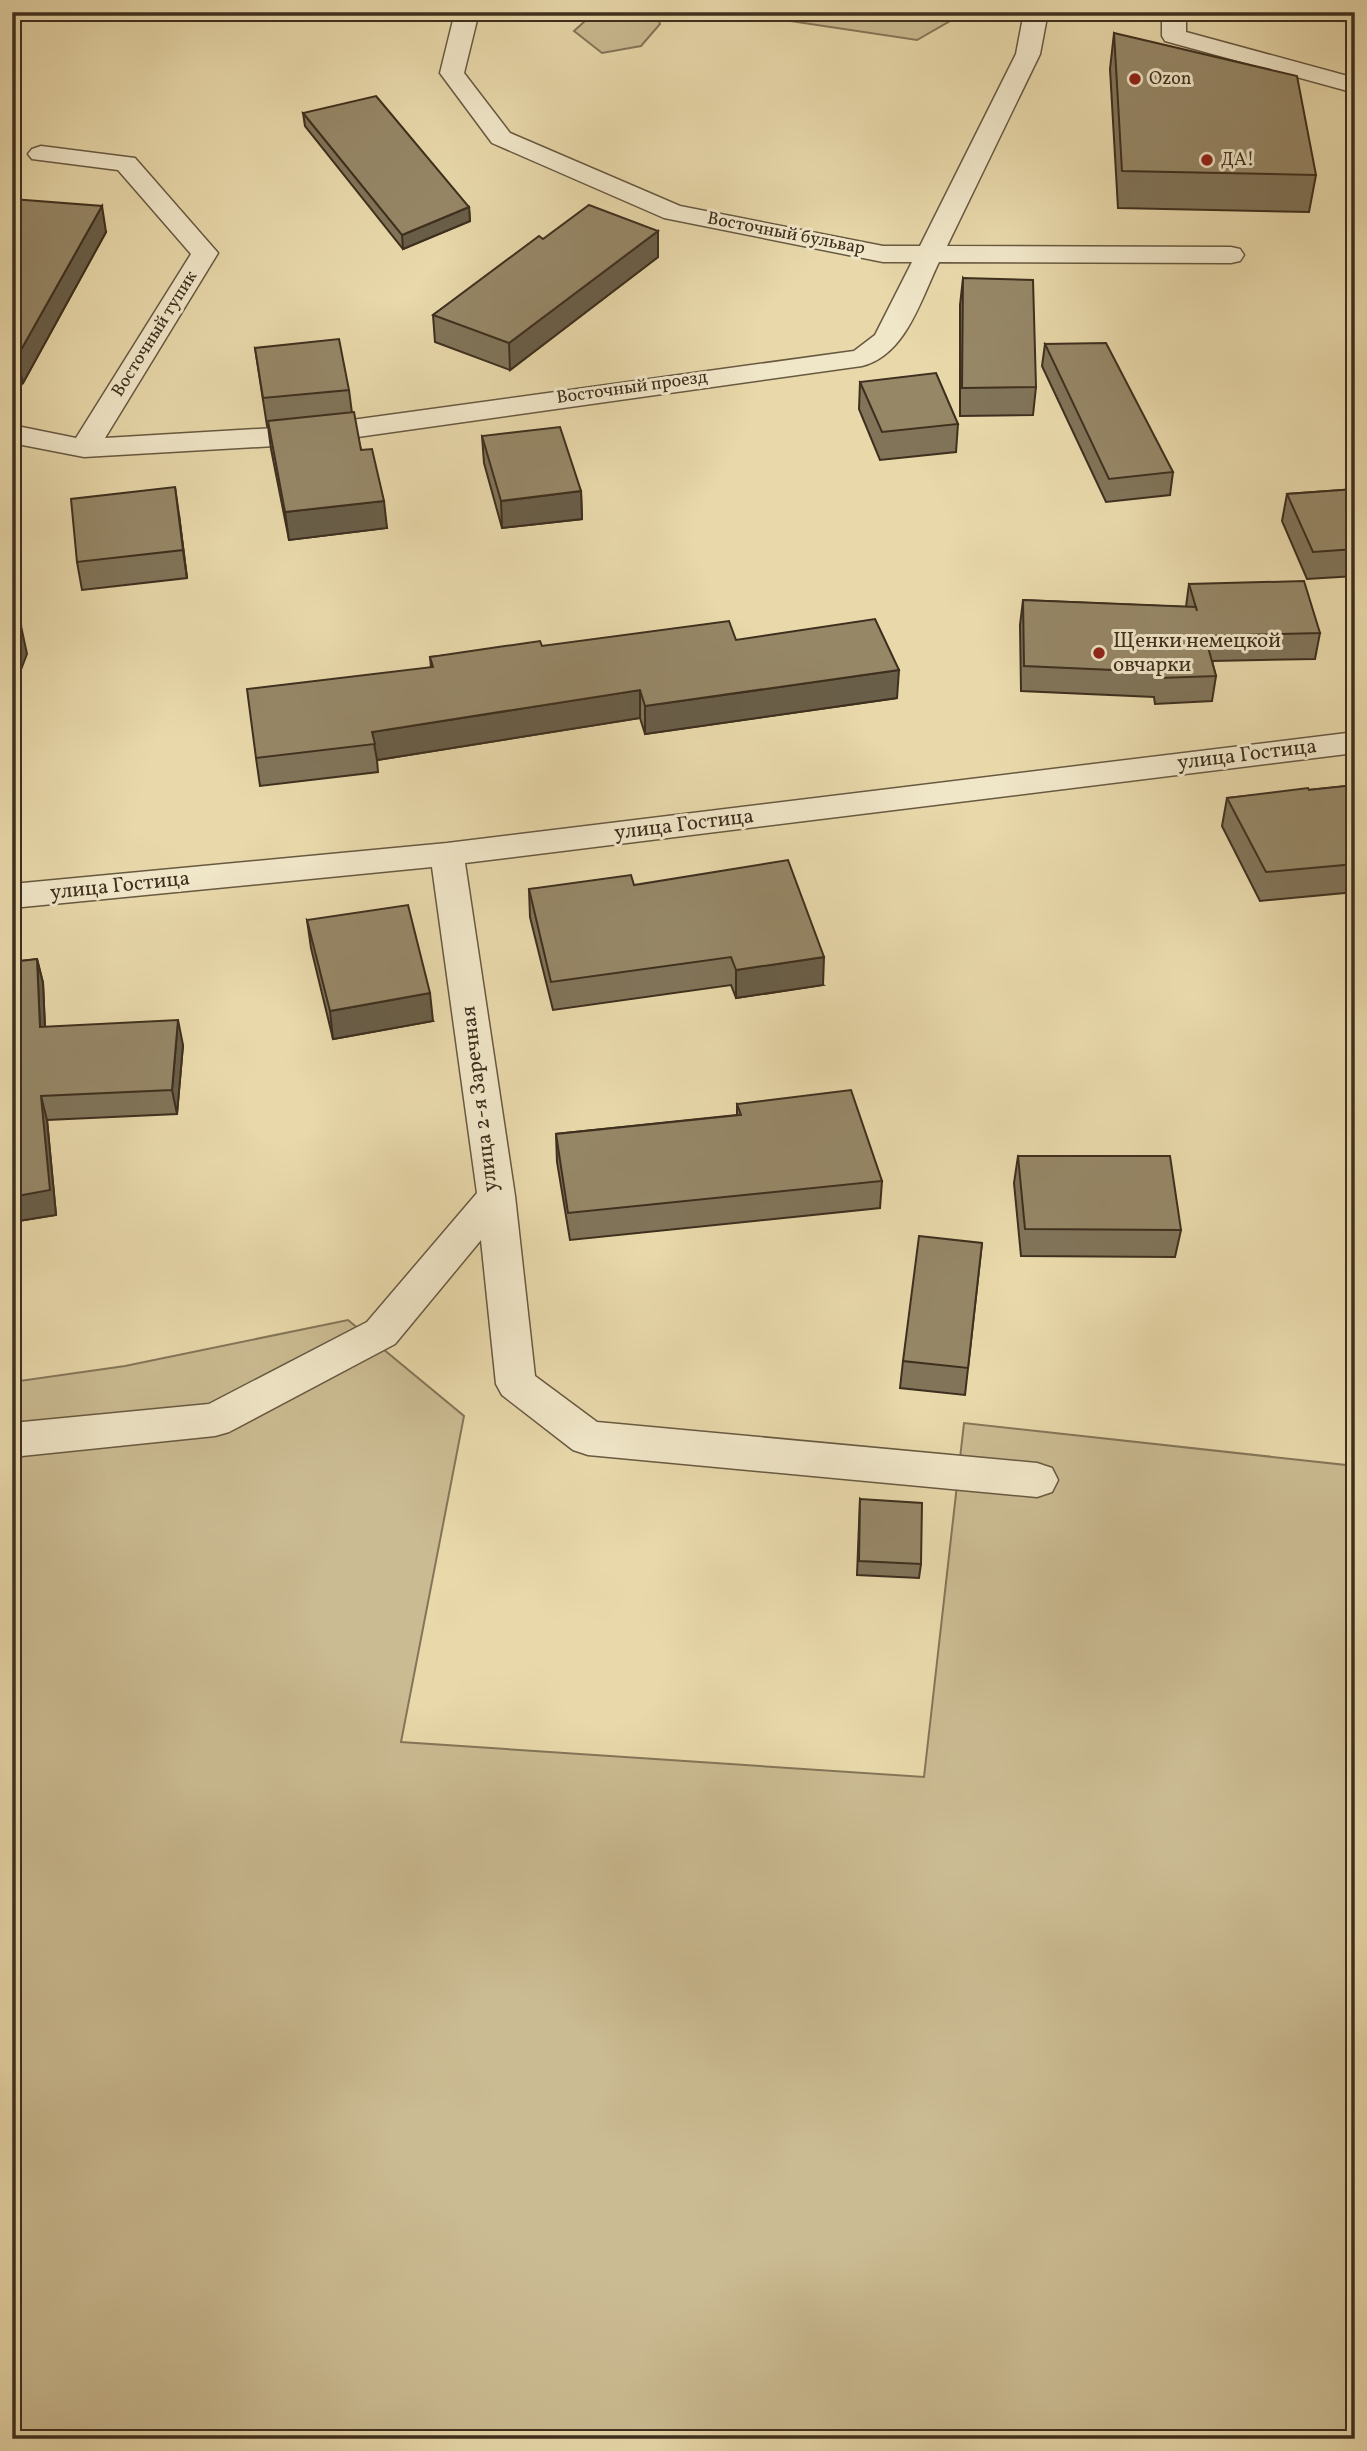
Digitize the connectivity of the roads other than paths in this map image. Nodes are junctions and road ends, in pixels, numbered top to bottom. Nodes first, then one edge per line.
1 (467, 12) edge
2 (1036, 12) edge
3 (1174, 12) edge
4 (1355, 86) edge
5 (41, 154) dead end
6 (930, 252) junction
7 (1231, 255) dead end
8 (12, 434) edge
9 (84, 448) junction
10 (1355, 741) edge
11 (447, 854) junction
12 (12, 896) edge
13 (496, 1196) junction
14 (12, 1440) edge
15 (1037, 1480) dead end

1 - 6 street, Восточный бульвар
2 - 6 street, Восточный проезд
3 - 4 street
5 - 9 street, Восточный тупик
6 - 7 street, Восточный бульвар
6 - 9 street, Восточный проезд
8 - 9 street, Восточный проезд
10 - 11 street, улица Гостица
11 - 12 street, улица Гостица
11 - 13 street, улица 2-я Заречная
13 - 14 street, улица 2-я Заречная
13 - 15 street

